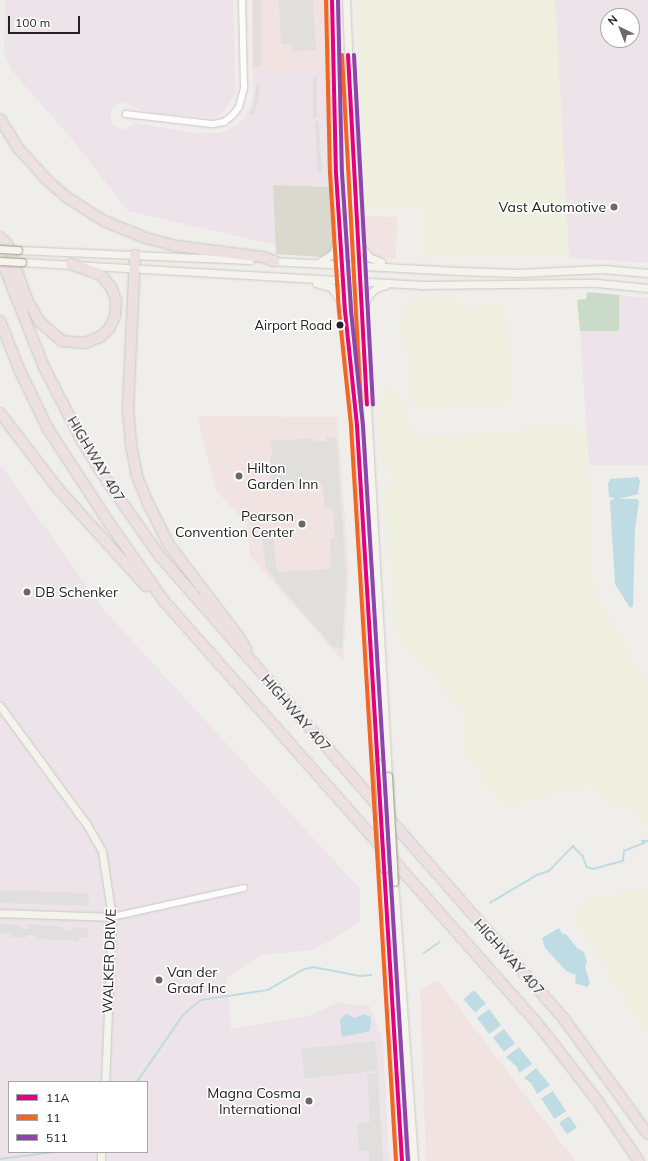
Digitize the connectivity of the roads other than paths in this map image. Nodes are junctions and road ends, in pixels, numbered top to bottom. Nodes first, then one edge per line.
1 (242, 0) edge
2 (332, 0) edge
3 (346, 0) edge
4 (126, 114) dead end
5 (0, 119) edge
6 (340, 226) junction
7 (0, 237) edge
8 (357, 237) junction
9 (0, 249) edge
10 (0, 256) edge
11 (135, 256) junction
12 (0, 261) edge
13 (274, 261) junction
14 (311, 262) junction
15 (71, 264) junction
16 (342, 264) junction
17 (359, 264) junction
18 (134, 267) junction
19 (400, 267) junction
20 (648, 273) edge
21 (290, 278) junction
22 (343, 280) junction
23 (360, 281) junction
24 (397, 283) junction
25 (648, 288) edge
26 (345, 311) junction
27 (362, 314) junction
28 (0, 321) edge
29 (0, 413) edge
30 (164, 601) junction
31 (253, 664) junction
32 (0, 706) edge
33 (244, 888) dead end
34 (0, 913) edge
35 (112, 917) junction
36 (105, 1081) edge
37 (648, 1134) edge
38 (402, 1161) edge
39 (414, 1161) edge
40 (638, 1161) edge

1 - 4 street
2 - 6 main road
3 - 8 main road
5 - 13 highway
6 - 14 main road
6 - 16 main road
7 - 15 highway
8 - 17 main road
8 - 19 main road
9 - 11 main road, bridge
10 - 31 highway, HIGHWAY 407
11 - 13 main road
11 - 18 highway
12 - 15 main road, bridge
13 - 14 main road
14 - 16 main road
15 - 18 main road
16 - 17 main road
16 - 22 main road
17 - 19 main road
17 - 23 main road
18 - 21 main road
18 - 31 highway
19 - 20 main road
21 - 22 main road
21 - 26 main road
22 - 23 main road
22 - 26 main road
23 - 24 main road
23 - 27 main road
24 - 25 main road
24 - 27 main road
26 - 38 main road, bridge
27 - 39 main road, bridge
28 - 30 highway, HIGHWAY 407
29 - 30 highway
30 - 40 highway, HIGHWAY 407
31 - 37 highway, HIGHWAY 407
32 - 35 main road, WALKER DRIVE
33 - 35 street
34 - 35 main road
35 - 36 main road, WALKER DRIVE

